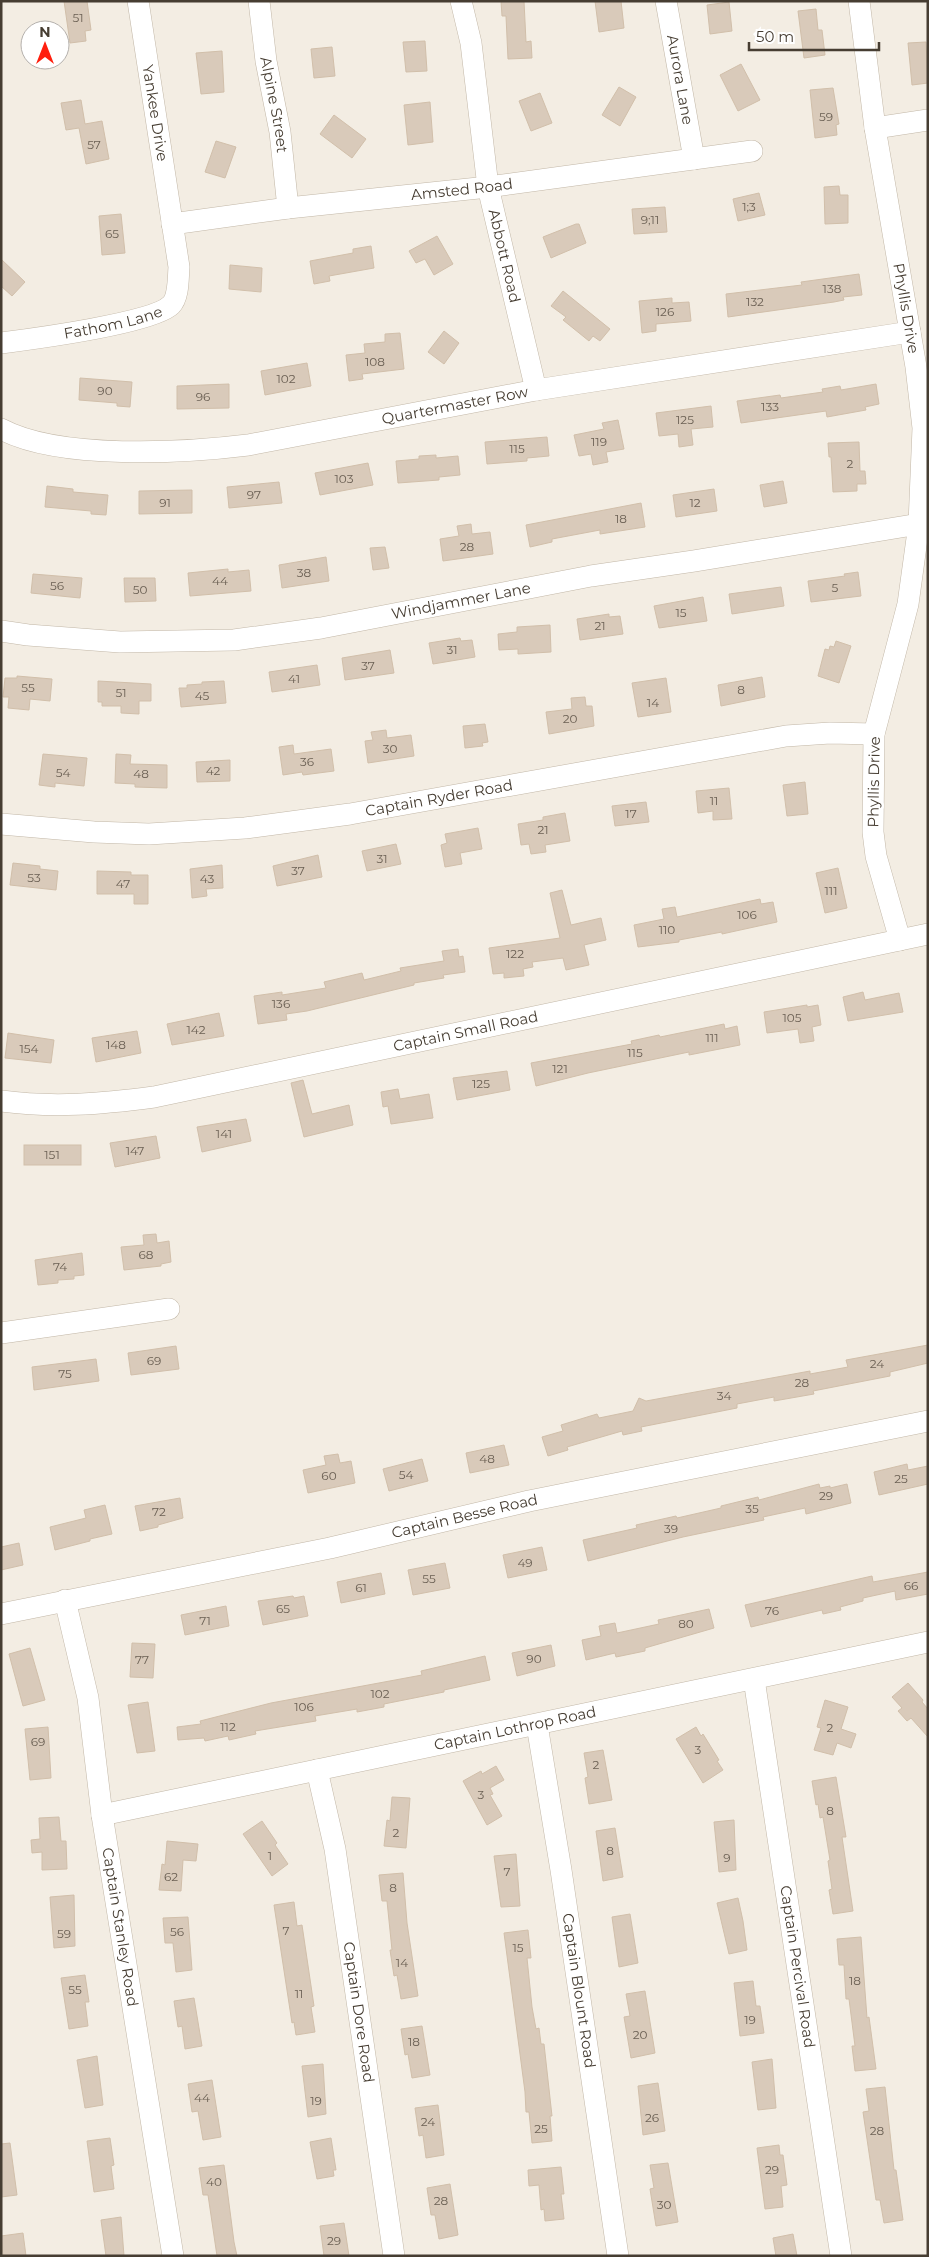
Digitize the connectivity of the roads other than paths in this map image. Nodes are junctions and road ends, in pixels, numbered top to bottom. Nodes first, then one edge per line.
1 (138, 1) edge
2 (259, 1) edge
3 (461, 1) edge
4 (666, 1) edge
5 (859, 1) edge
6 (928, 120) edge
7 (875, 128) junction
8 (752, 151) dead end
9 (694, 159) junction
10 (488, 187) junction
11 (288, 208) junction
12 (172, 224) junction
13 (910, 332) junction
14 (1, 344) edge
15 (536, 390) junction
16 (1, 429) edge
17 (919, 524) junction
18 (1, 631) edge
19 (874, 734) junction
20 (1, 824) edge
21 (928, 934) edge
22 (900, 940) junction
23 (1, 1101) edge
24 (169, 1309) dead end
25 (1, 1333) edge
26 (928, 1421) edge
27 (65, 1600) junction
28 (1, 1614) edge
29 (928, 1642) edge
30 (754, 1679) junction
31 (537, 1725) junction
32 (317, 1770) junction
33 (102, 1815) junction
34 (173, 2256) edge
35 (394, 2256) edge
36 (618, 2256) edge
37 (841, 2256) edge

1 - 12 street, Yankee Drive
2 - 11 street, Alpine Street
3 - 10 street, Abbott Road
4 - 9 street, Aurora Lane
5 - 7 street, Phyllis Drive
6 - 7 street
7 - 13 street, Phyllis Drive
8 - 9 street, Amsted Road
9 - 10 street, Amsted Road
10 - 11 street, Amsted Road
10 - 15 street, Abbott Road
11 - 12 street, Amsted Road
12 - 14 street, Fathom Lane
13 - 15 street, Quartermaster Row
13 - 17 street, Phyllis Drive
15 - 16 street, Quartermaster Row
17 - 18 street, Windjammer Lane
17 - 19 street, Phyllis Drive
19 - 20 street, Captain Ryder Road
19 - 22 street, Phyllis Drive
21 - 22 street, Captain Small Road
22 - 23 street, Captain Small Road
24 - 25 street
26 - 27 street, Captain Besse Road
27 - 28 street, Captain Besse Road
27 - 33 street, Captain Stanley Road
29 - 30 street, Captain Lothrop Road
30 - 31 street, Captain Lothrop Road
30 - 37 street, Captain Percival Road
31 - 32 street, Captain Lothrop Road
31 - 36 street, Captain Blount Road
32 - 33 street, Captain Lothrop Road
32 - 35 street, Captain Dore Road
33 - 34 street, Captain Stanley Road

